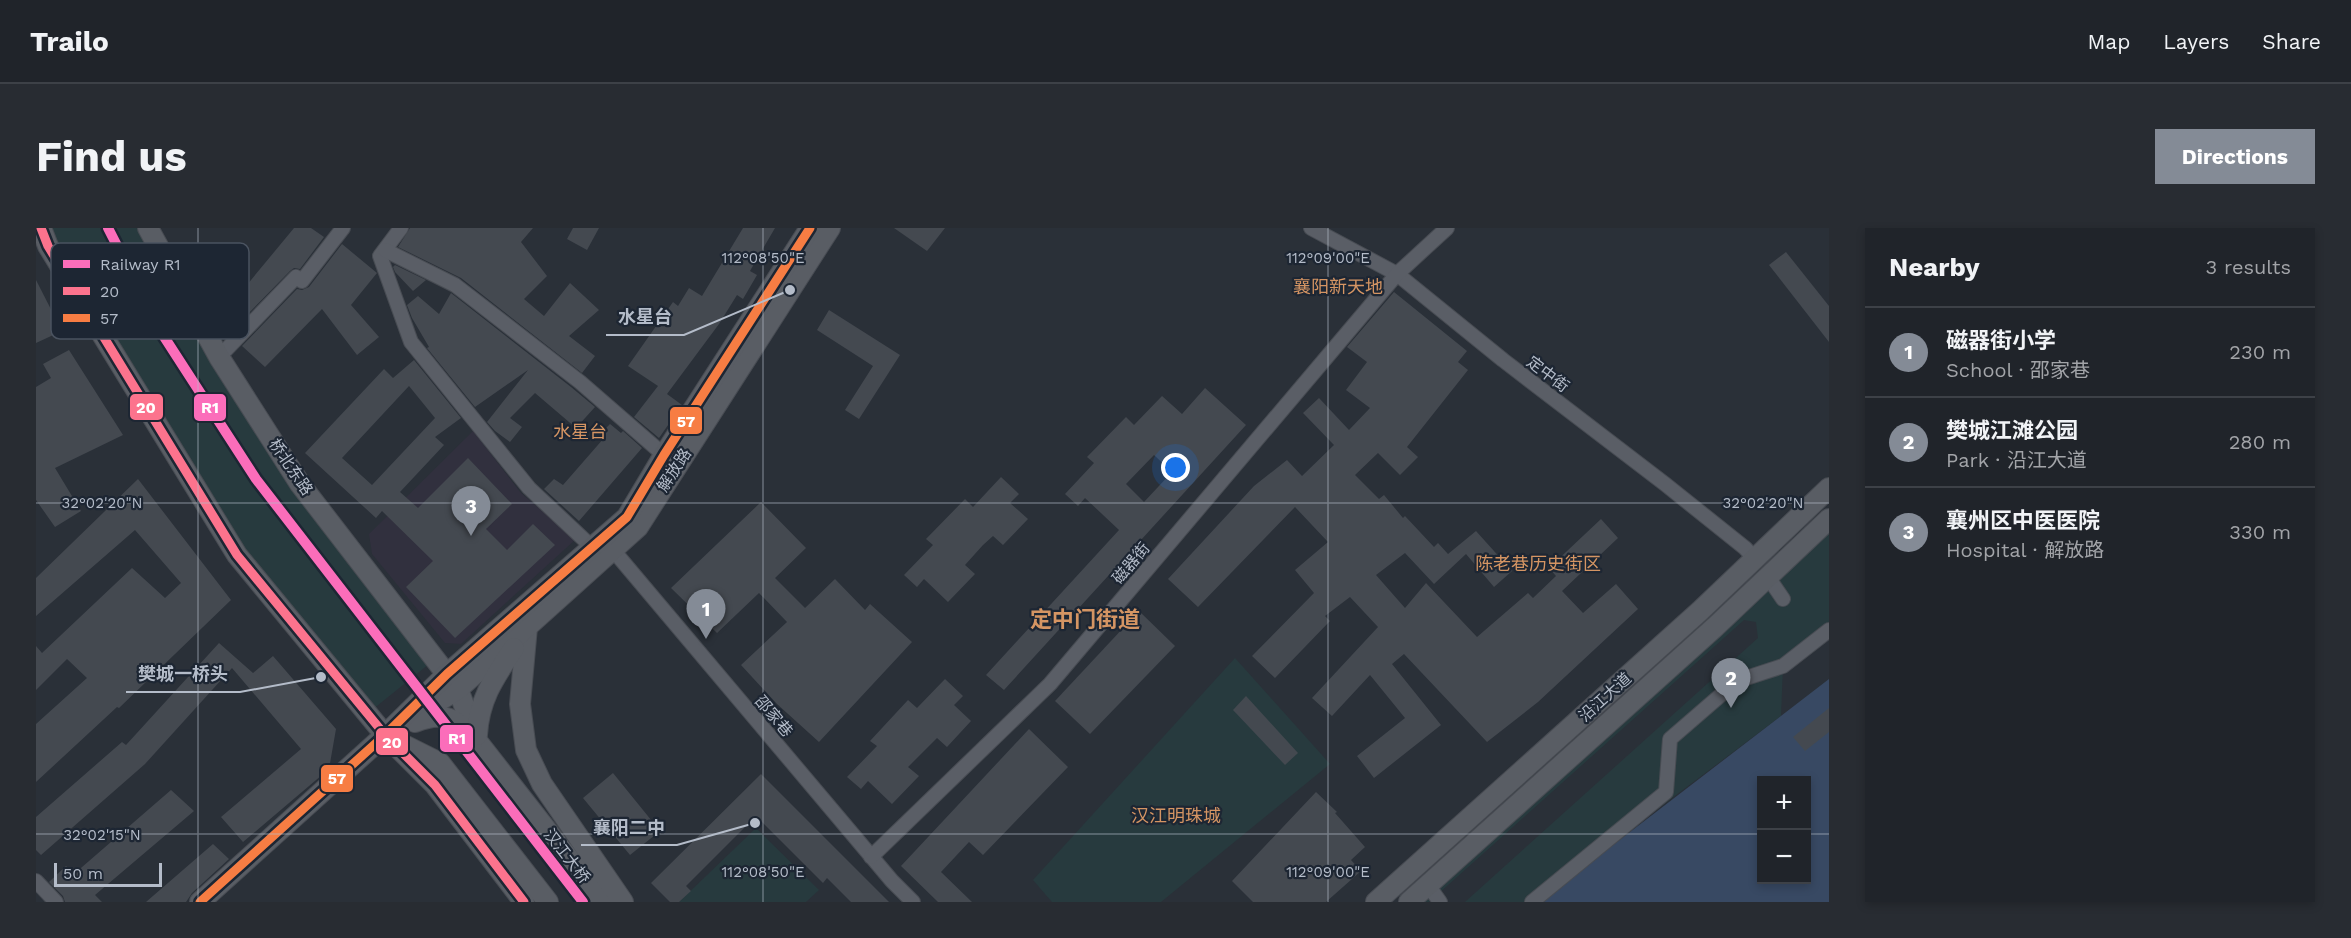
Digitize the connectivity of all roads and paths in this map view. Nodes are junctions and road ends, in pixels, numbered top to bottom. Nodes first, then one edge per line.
1 (41, 228) edge
2 (148, 228) edge
3 (343, 228) edge
4 (401, 228) edge
5 (810, 228) edge
6 (830, 228) edge
7 (1311, 228) edge
8 (1447, 228) edge
9 (156, 243) edge
10 (385, 250) junction
11 (51, 251) edge
12 (1397, 274) junction
13 (249, 326) edge
14 (105, 339) edge
15 (209, 339) edge
16 (236, 339) edge
17 (219, 357) junction
18 (664, 455) junction
19 (1829, 488) edge
20 (1829, 519) edge
21 (593, 548) junction
22 (613, 550) junction
23 (1755, 560) junction
24 (1768, 577) junction
25 (1783, 599) dead end
26 (527, 627) junction
27 (1829, 630) edge
28 (453, 681) junction
29 (385, 735) junction
30 (477, 741) junction
31 (871, 857) junction
32 (36, 881) edge
33 (1428, 885) junction
34 (56, 902) edge
35 (200, 902) edge
36 (524, 902) edge
37 (548, 902) edge
38 (603, 902) edge
39 (623, 902) edge
40 (913, 902) edge
41 (1376, 902) edge
42 (1409, 902) edge
43 (1440, 902) edge
44 (1532, 902) edge

1 - 11 main road
2 - 9 main road, 桥北东路
3 - 13 street
4 - 10 street
5 - 18 main road, 解放路
6 - 22 main road, 解放路
7 - 12 street, 定中街
8 - 12 street, 磁器街
10 - 18 street
10 - 21 street
12 - 23 street, 定中街
12 - 31 street, 磁器街
14 - 29 main road
15 - 17 main road, 桥北东路
16 - 17 street
17 - 28 main road, 桥北东路
18 - 21 main road, 解放路
19 - 23 main road, 沿江大道
20 - 24 main road, 沿江大道
21 - 28 main road, 解放路
22 - 26 main road, 解放路
22 - 31 street, 邵家巷
23 - 41 main road, 沿江大道
24 - 25 street
24 - 33 main road, 沿江大道
26 - 28 main road, 解放路
26 - 30 main road
26 - 39 main road
27 - 44 street
28 - 29 main road, 解放路
28 - 30 main road, 汉江大桥
29 - 30 main road
29 - 35 main road, 解放路
29 - 36 main road
29 - 37 main road
30 - 38 main road, 汉江大桥
31 - 40 street, 邵家巷
32 - 34 street
33 - 42 main road, 沿江大道
33 - 43 street

